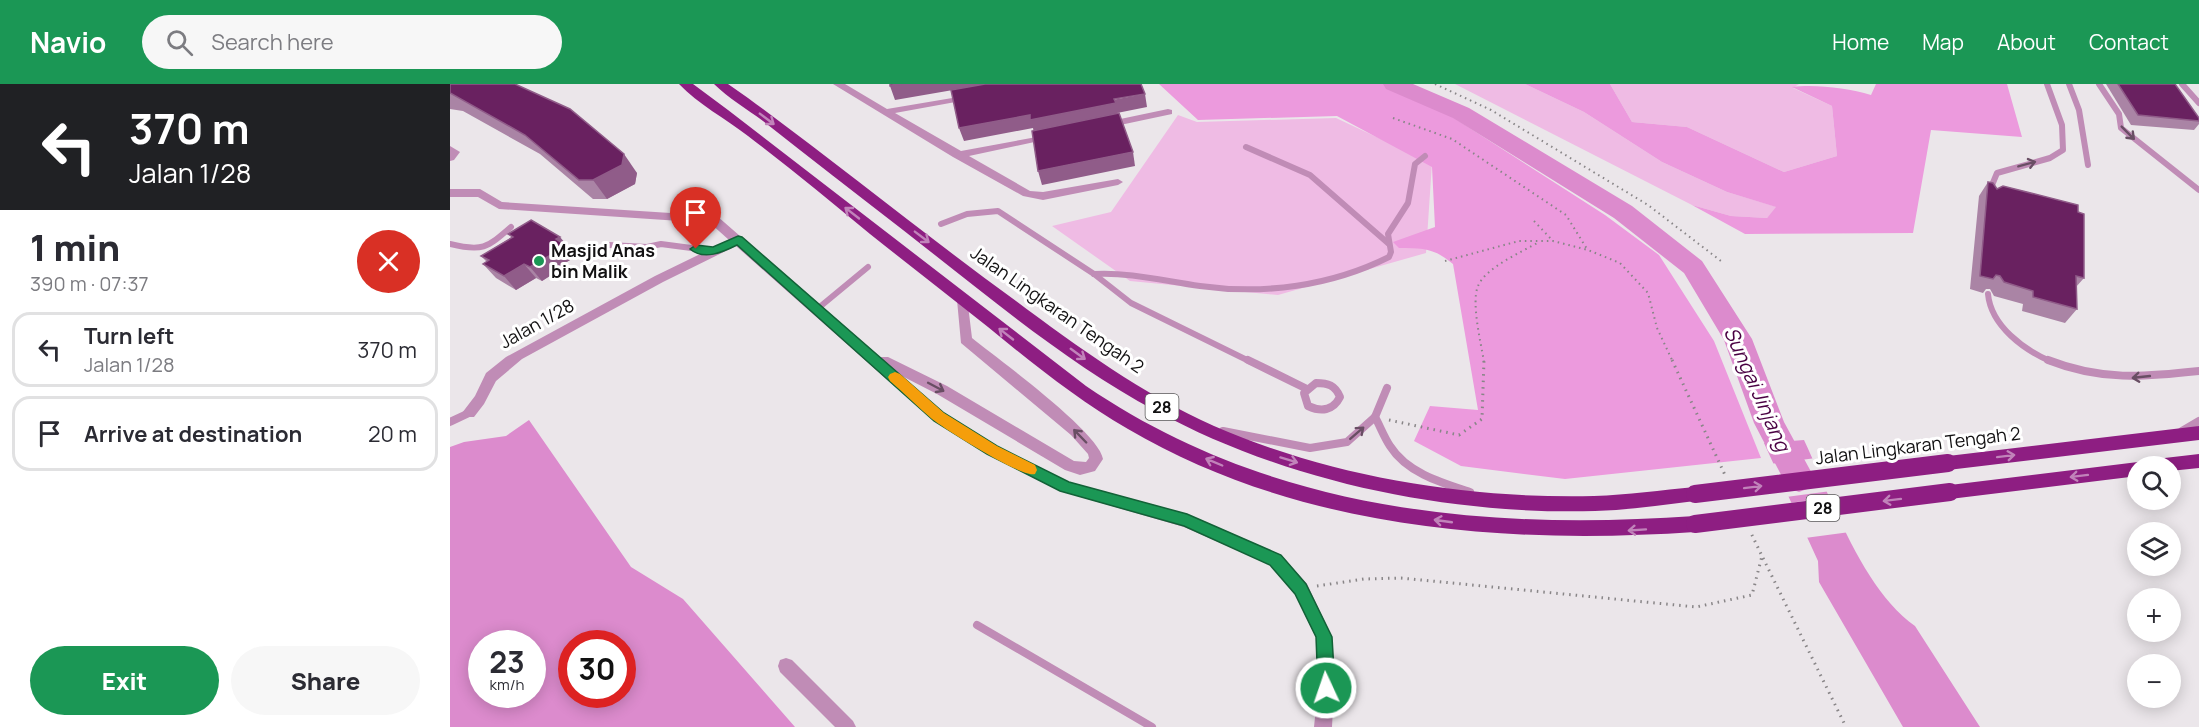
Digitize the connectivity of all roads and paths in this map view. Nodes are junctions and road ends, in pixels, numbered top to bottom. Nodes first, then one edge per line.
1 (685, 84) edge
2 (720, 84) edge
3 (838, 84) edge
4 (1435, 84) edge
5 (2047, 84) edge
6 (2069, 84) edge
7 (2099, 84) edge
8 (2182, 84) edge
9 (987, 93) edge
10 (2199, 103) edge
11 (885, 112) junction
12 (1168, 112) dead end
13 (1393, 118) dead end
14 (1098, 127) edge
15 (1062, 134) edge
16 (1246, 147) dead end
17 (450, 149) edge
18 (957, 155) junction
19 (1425, 156) dead end
20 (450, 158) edge
21 (2088, 165) dead end
22 (1118, 182) dead end
23 (2199, 190) edge
24 (450, 193) edge
25 (1989, 197) edge
26 (1534, 221) dead end
27 (941, 224) dead end
28 (511, 227) dead end
29 (738, 240) junction
30 (1540, 241) junction
31 (1553, 241) junction
32 (450, 244) edge
33 (1389, 244) junction
34 (609, 245) dead end
35 (1588, 250) junction
36 (714, 251) junction
37 (1445, 261) dead end
38 (1721, 261) dead end
39 (868, 267) dead end
40 (1094, 274) junction
41 (1988, 294) edge
42 (963, 300) junction
43 (816, 310) junction
44 (865, 351) junction
45 (2199, 371) edge
46 (1306, 388) junction
47 (1387, 388) dead end
48 (469, 413) joint
49 (1376, 417) junction
50 (2199, 421) edge
51 (450, 422) edge
52 (1199, 427) junction
53 (2199, 433) edge
54 (2174, 436) junction
55 (2199, 461) edge
56 (2181, 463) edge
57 (2127, 470) edge
58 (1727, 480) dead end
59 (1484, 497) junction
60 (1747, 524) dead end
61 (1762, 556) junction
62 (1301, 589) junction
63 (977, 625) dead end
64 (786, 666) dead end
65 (847, 727) edge
66 (1152, 727) edge
67 (1323, 727) edge
68 (1846, 727) edge

42 -> 1 highway, 28
2 -> 52 highway, Jalan Lingkaran Tengah 2 / 28
3 - 11 street
4 - 38 path
25 -> 5 lane
6 - 21 lane
7 -> 23 lane
8 - 10 lane
9 - 11 street
11 - 18 street
12 - 14 street
13 - 35 path
15 - 18 street
16 - 33 lane
17 - 20 street
18 - 22 street
19 - 33 lane
24 - 29 street
26 - 31 path
27 - 40 lane
28 - 32 lane
29 - 36 street, Jalan 1/28
29 - 43 street
30 - 31 path
30 - 37 path
30 - 49 path
31 - 35 path
33 - 40 lane
34 - 36 lane
35 - 58 path
36 - 48 street, Jalan 1/28
39 - 43 lane
40 - 46 lane
45 -> 41 lane
44 -> 42 street
57 -> 42 highway, 28, bridge
43 - 44 street
44 - 62 street
46 - 46 lane
47 - 49 lane
48 - 51 lane
52 -> 49 lane
49 - 59 lane
50 - 54 lane
52 -> 59 highway, Jalan Lingkaran Tengah 2 / 28
53 - 54 highway, Jalan Lingkaran Tengah 2 / 28
59 -> 54 highway, Jalan Lingkaran Tengah 2 / 28, bridge
55 - 56 highway
60 - 61 path
61 - 62 path
61 - 68 path
62 - 67 street
63 - 66 lane
64 - 65 street

